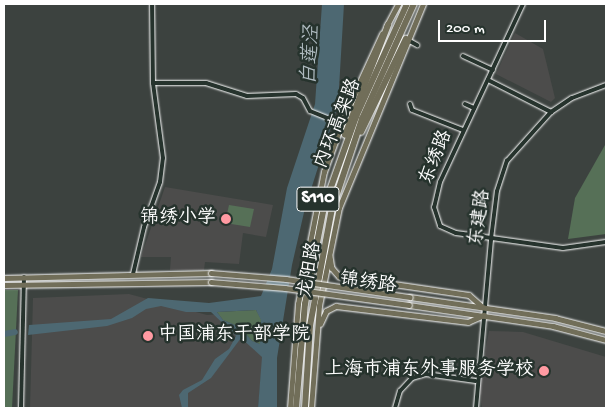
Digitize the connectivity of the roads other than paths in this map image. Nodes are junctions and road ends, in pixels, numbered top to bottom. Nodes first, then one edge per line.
1 (152, 4) edge
2 (398, 4) edge
3 (407, 4) edge
4 (414, 4) edge
5 (423, 4) edge
6 (523, 4) edge
7 (388, 25) junction
8 (397, 33) junction
9 (406, 39) junction
10 (417, 45) dead end
11 (463, 56) dead end
12 (492, 70) junction
13 (488, 80) junction
14 (153, 83) junction
15 (606, 85) edge
16 (410, 104) dead end
17 (465, 104) dead end
18 (474, 108) junction
19 (551, 112) junction
20 (335, 121) dead end
21 (463, 130) junction
22 (335, 173) junction
23 (342, 175) junction
24 (491, 239) junction
25 (606, 242) edge
26 (329, 250) junction
27 (133, 274) junction
28 (24, 277) junction
29 (4, 278) edge
30 (4, 285) edge
31 (24, 285) junction
32 (484, 308) junction
33 (484, 315) junction
34 (606, 331) edge
35 (606, 340) edge
36 (314, 357) junction
37 (476, 381) junction
38 (20, 408) edge
39 (290, 408) edge
40 (296, 408) edge
41 (305, 408) edge
42 (312, 408) edge
43 (396, 408) edge
44 (476, 408) edge

1 - 14 street
2 - 7 main road, 龙阳路 / S110
3 - 8 highway, 内环高架路
4 - 8 highway, 内环高架路
5 - 9 main road, 龙阳路 / S110
6 - 12 street, 东绣路
7 - 22 highway
7 - 39 main road, 龙阳路 / S110
8 - 22 highway, 内环高架路
8 - 23 highway, 内环高架路
9 - 10 street
9 - 23 highway
9 - 26 main road, 龙阳路 / S110
11 - 12 street
12 - 13 street, 东绣路
13 - 18 street, 东绣路
13 - 19 street
14 - 20 street
14 - 27 street
15 - 19 street, 东建路
16 - 21 street
17 - 18 street
18 - 21 street, 东绣路
19 - 24 street, 东建路
21 - 24 street, 东绣路
22 - 40 highway, 内环高架路
23 - 41 highway, 内环高架路
24 - 25 street, 东绣路
24 - 32 street, 东建路
26 - 32 main road
26 - 36 main road, 龙阳路 / S110
27 - 28 main road, 锦绣路
27 - 32 main road, 锦绣路, bridge
28 - 29 main road, 锦绣路
28 - 31 street
30 - 31 main road, 锦绣路
31 - 33 main road, 锦绣路, bridge
31 - 38 street
32 - 33 street, 东建路
32 - 34 main road, 锦绣路
33 - 35 main road, 锦绣路
33 - 36 main road
33 - 37 street, 东建路
36 - 42 main road, 龙阳路 / S110
37 - 43 street
37 - 44 street, 东建路

